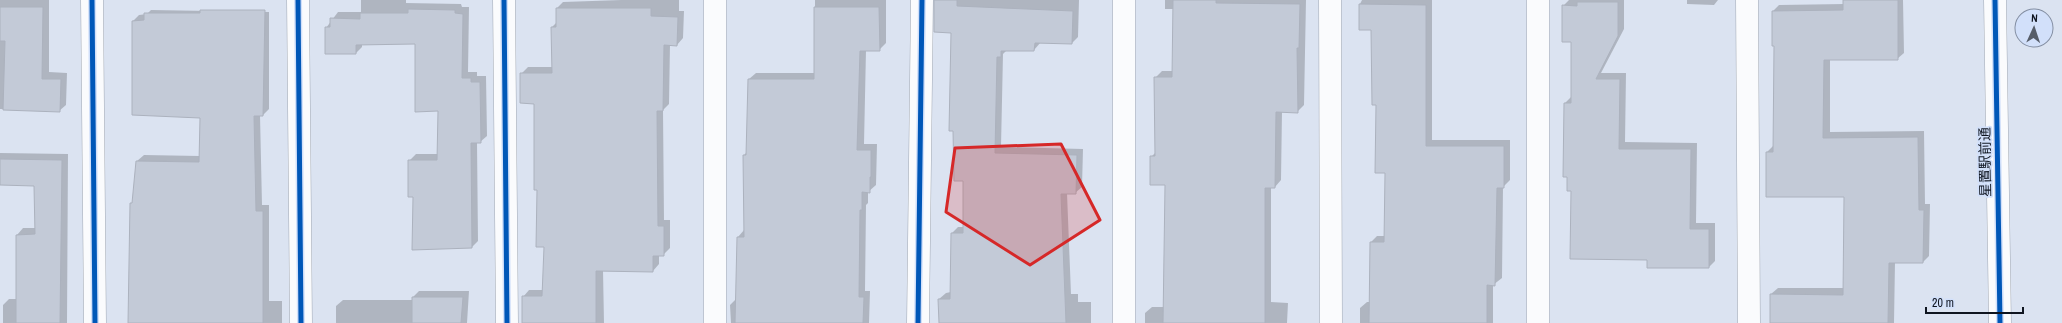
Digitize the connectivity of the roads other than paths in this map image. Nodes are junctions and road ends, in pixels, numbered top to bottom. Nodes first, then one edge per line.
1 (92, 0) edge
2 (298, 0) edge
3 (504, 0) edge
4 (715, 0) edge
5 (922, 0) edge
6 (1124, 0) edge
7 (1330, 0) edge
8 (1538, 0) edge
9 (1747, 0) edge
10 (1995, 0) edge
11 (95, 323) edge
12 (301, 323) edge
13 (507, 323) edge
14 (714, 323) edge
15 (918, 323) edge
16 (1124, 323) edge
17 (1331, 323) edge
18 (1538, 323) edge
19 (1749, 323) edge
20 (2000, 323) edge

1 - 11 street
2 - 12 street
3 - 13 street
4 - 14 street
5 - 15 street
6 - 16 street
7 - 17 street
8 - 18 street
9 - 19 street
10 - 20 street, 星置駅前通

